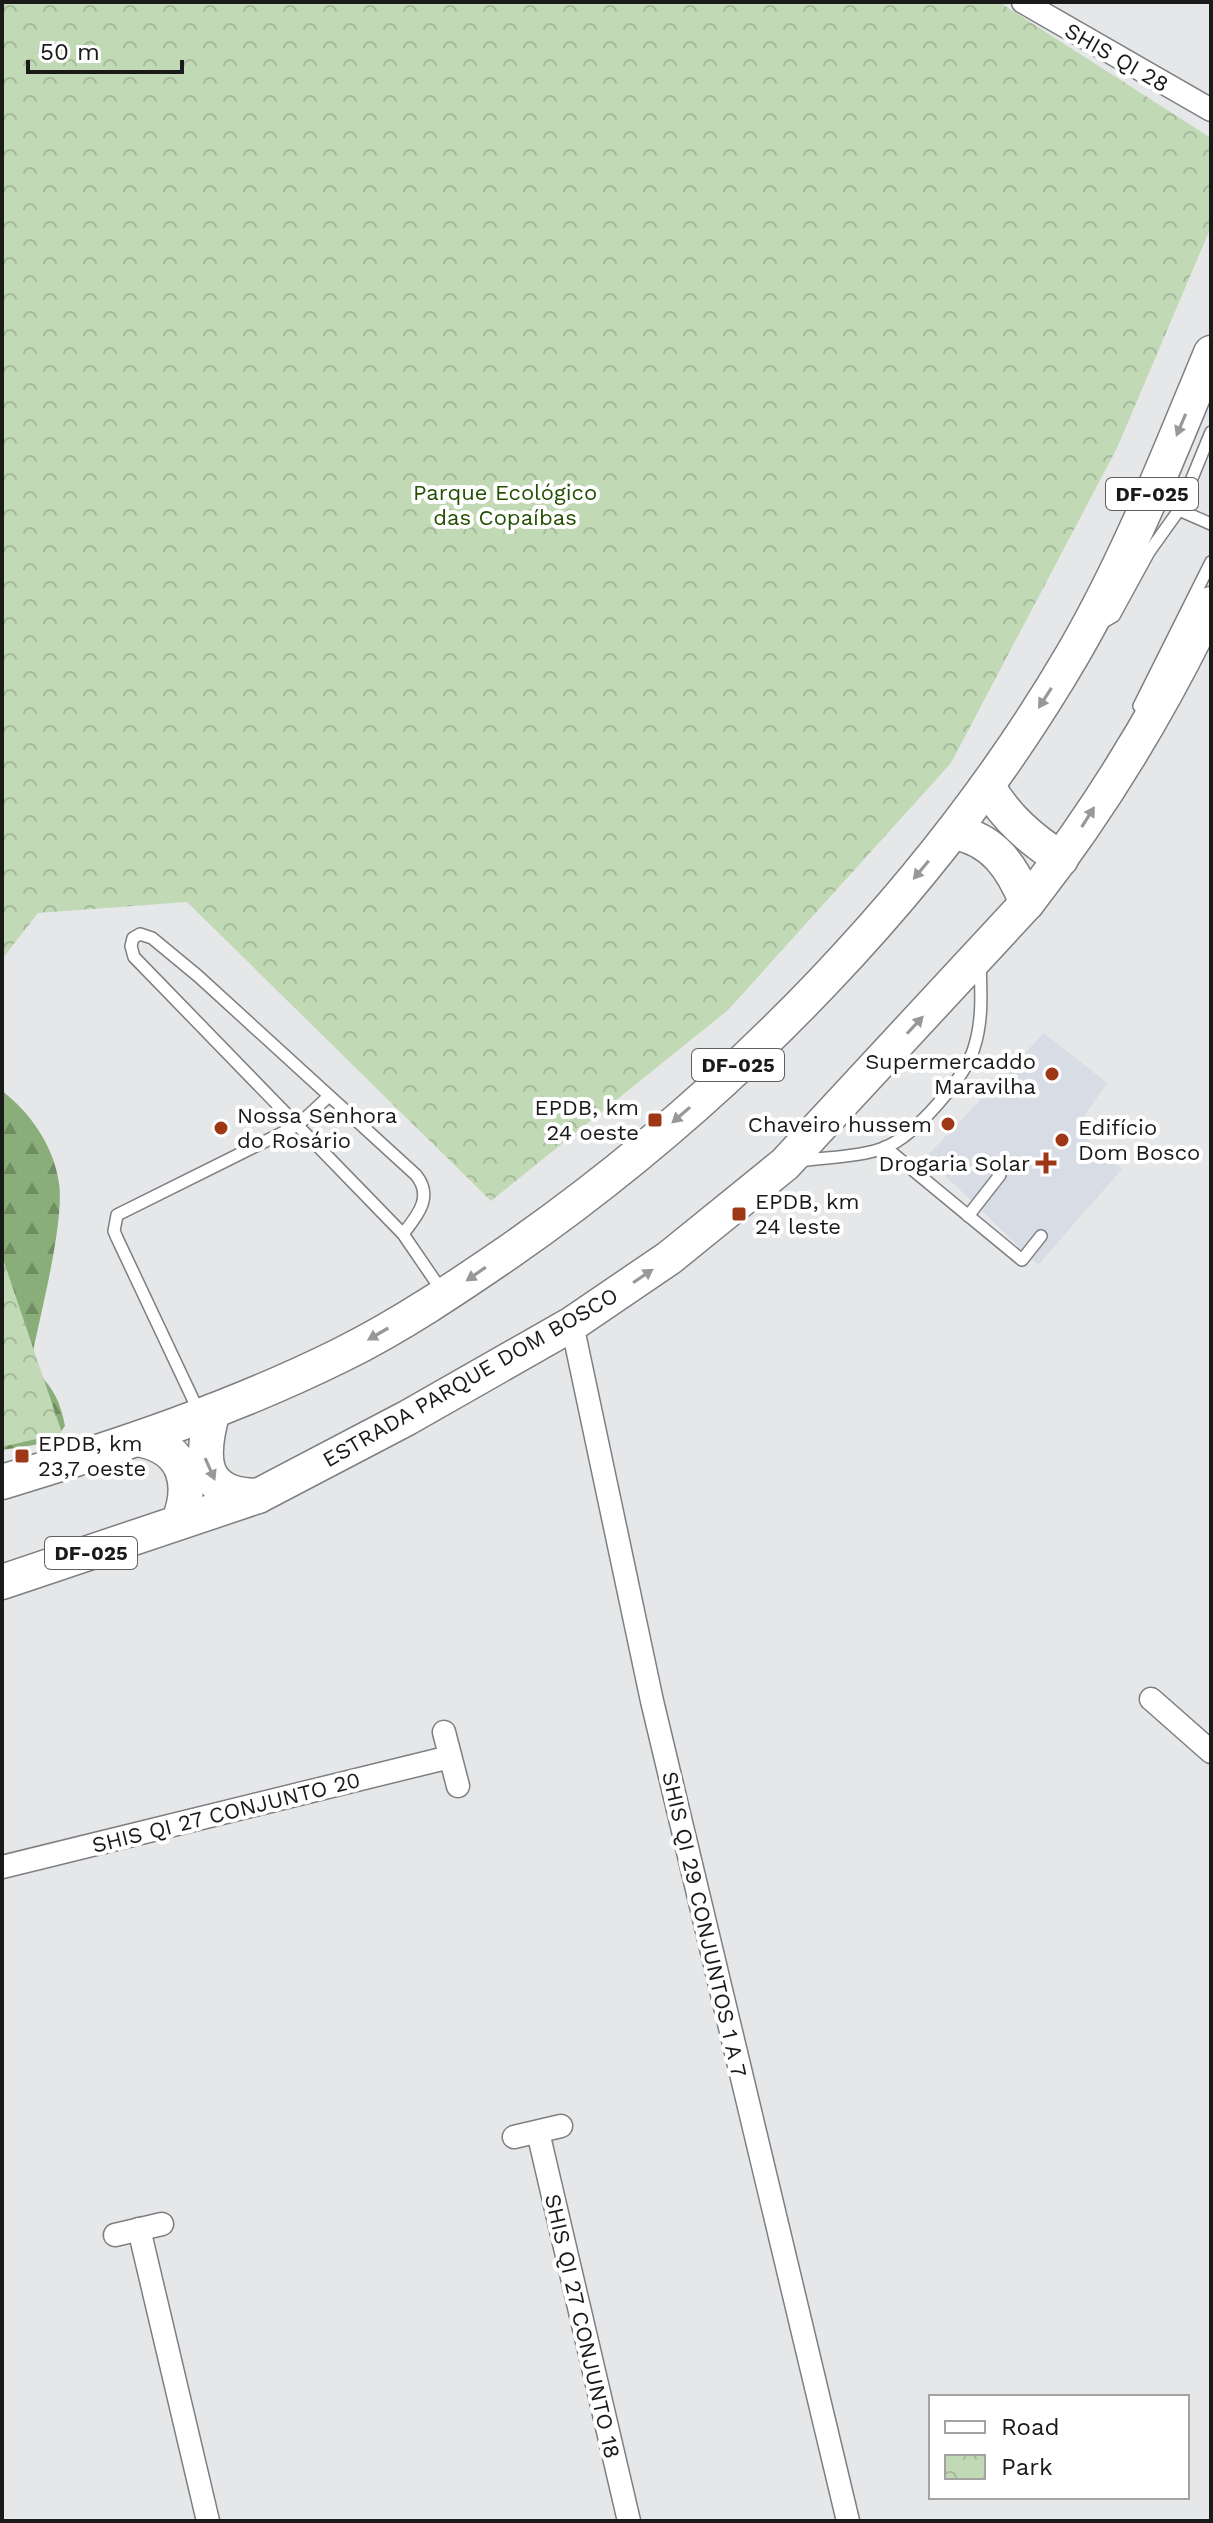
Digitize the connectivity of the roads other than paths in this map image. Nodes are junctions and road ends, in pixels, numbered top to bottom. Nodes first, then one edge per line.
1 (1023, 2) edge
2 (1211, 110) edge
3 (1211, 353) edge
4 (1211, 432) edge
5 (1179, 510) junction
6 (1211, 524) edge
7 (1211, 562) edge
8 (1211, 604) edge
9 (1085, 631) junction
10 (1136, 712) dead end
11 (1129, 726) dead end
12 (1124, 759) junction
13 (988, 787) junction
14 (953, 832) junction
15 (1061, 859) junction
16 (1027, 903) junction
17 (980, 956) junction
18 (329, 1096) junction
19 (298, 1125) junction
20 (885, 1147) junction
21 (785, 1164) junction
22 (1000, 1175) dead end
23 (968, 1216) junction
24 (403, 1234) junction
25 (1041, 1236) dead end
26 (445, 1296) junction
27 (572, 1324) junction
28 (207, 1414) junction
29 (142, 1440) junction
30 (2, 1482) edge
31 (258, 1496) junction
32 (179, 1521) junction
33 (2, 1582) edge
34 (1151, 1699) dead end
35 (444, 1732) dead end
36 (1211, 1752) edge
37 (450, 1757) junction
38 (458, 1786) dead end
39 (2, 1867) edge
40 (561, 2126) dead end
41 (538, 2132) junction
42 (514, 2137) dead end
43 (162, 2224) dead end
44 (139, 2229) junction
45 (115, 2235) dead end
46 (208, 2521) edge
47 (629, 2521) edge
48 (848, 2521) edge

1 - 2 street, SHIS QI 28
3 -> 9 main road, DF-025
4 - 5 lane
5 - 6 lane
5 - 9 lane
7 - 10 lane
8 - 12 main road, ESTRADA PARQUE DOM BOSCO / DF-025
9 -> 13 main road, DF-025
11 - 12 lane
15 -> 12 main road, ESTRADA PARQUE DOM BOSCO / DF-025
13 - 14 main road, DF-025
13 - 15 main road
14 - 16 main road
14 -> 26 main road, DF-025
15 - 16 main road, ESTRADA PARQUE DOM BOSCO / DF-025
16 - 17 main road, ESTRADA PARQUE DOM BOSCO / DF-025
17 - 20 lane
21 -> 17 main road, ESTRADA PARQUE DOM BOSCO / DF-025
18 - 19 lane
18 - 19 lane
18 - 24 lane
19 - 24 lane
19 - 28 lane
20 - 21 lane
20 - 23 lane
27 -> 21 main road, ESTRADA PARQUE DOM BOSCO / DF-025
22 - 23 lane
23 - 25 lane
24 - 26 lane
26 -> 28 main road, DF-025
27 - 31 main road, ESTRADA PARQUE DOM BOSCO / DF-025
27 - 48 street, SHIS QI 29 CONJUNTOS 1 A 7
28 - 29 main road, DF-025
28 -> 31 main road
29 - 30 main road, DF-025
29 - 32 main road
31 - 32 main road, ESTRADA PARQUE DOM BOSCO / DF-025
32 - 33 main road, ESTRADA PARQUE DOM BOSCO / DF-025
34 - 36 street
35 - 37 street
37 - 38 street
37 - 39 street, SHIS QI 27 CONJUNTO 20
40 - 41 street
41 - 42 street
41 - 47 street, SHIS QI 27 CONJUNTO 18
43 - 44 street
44 - 45 street
44 - 46 street

